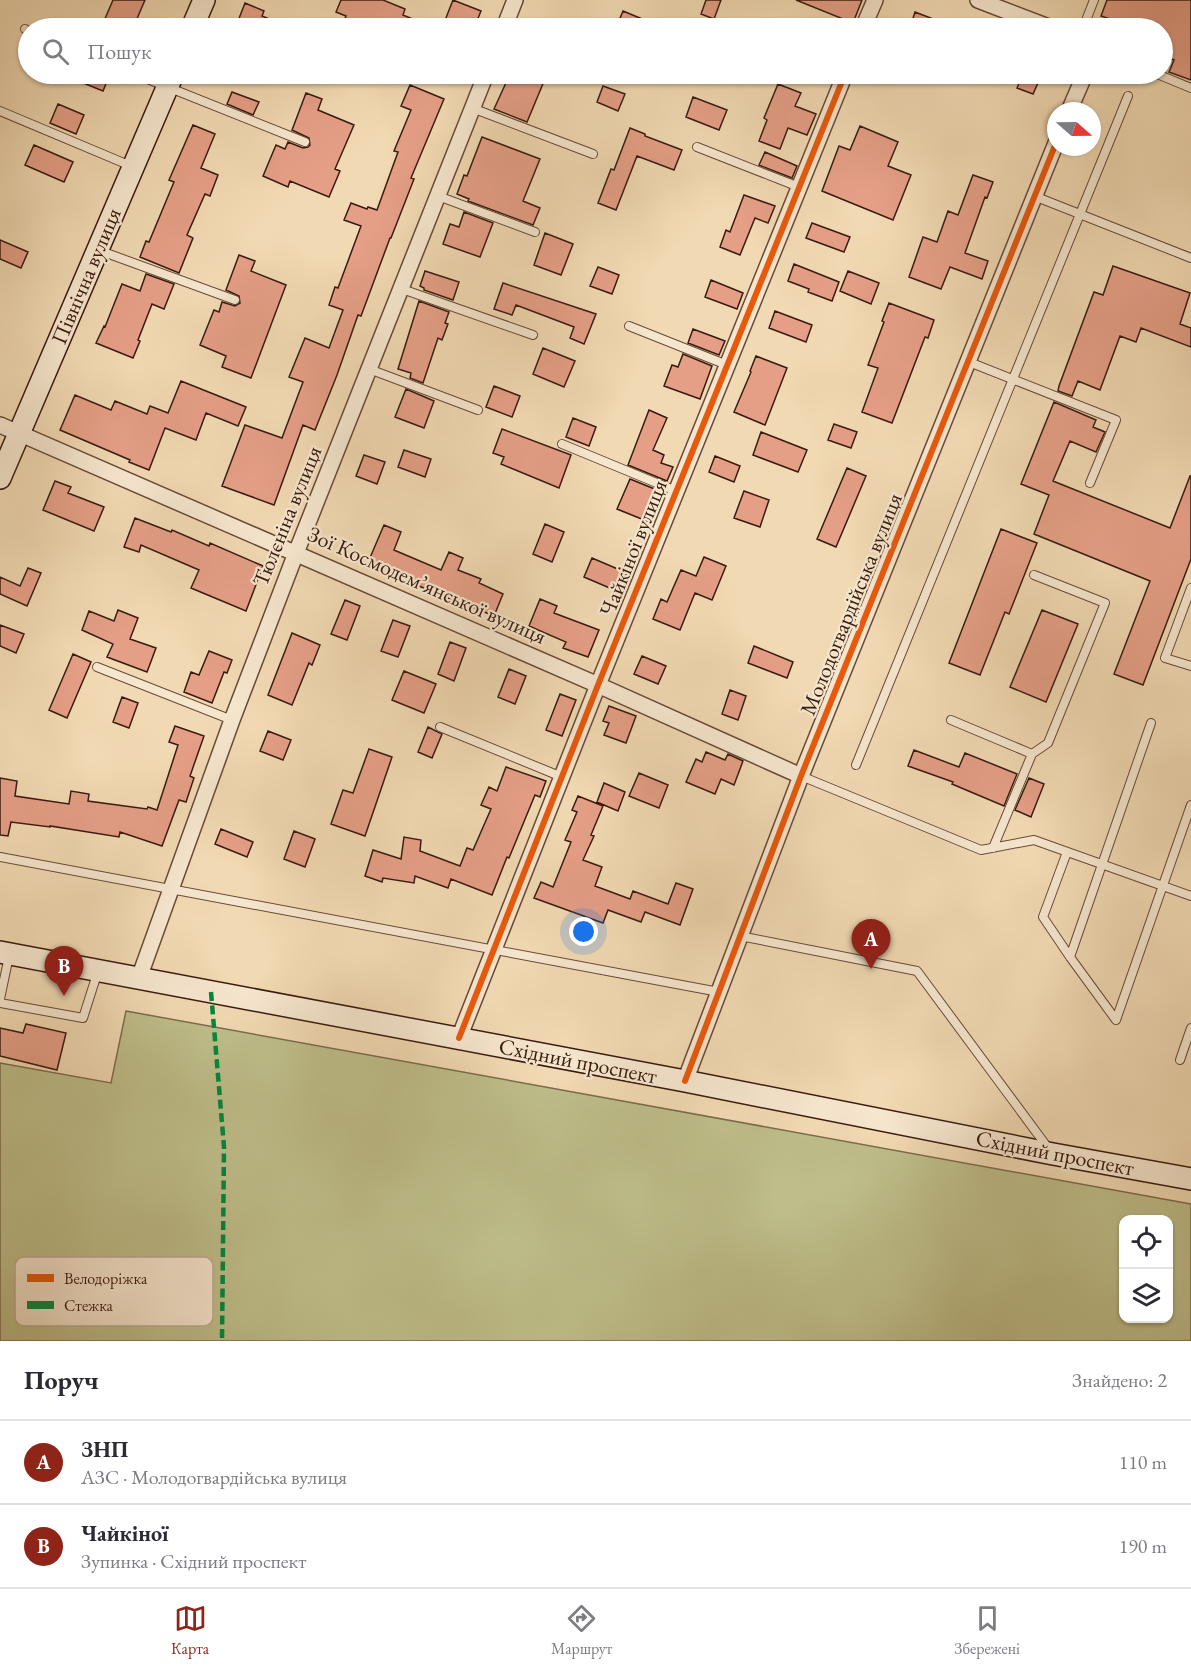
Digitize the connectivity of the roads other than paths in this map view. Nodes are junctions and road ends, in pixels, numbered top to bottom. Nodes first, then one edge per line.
1 (203, 0) edge
2 (515, 0) edge
3 (875, 0) edge
4 (978, 0) edge
5 (1094, 0) edge
6 (196, 18) edge
7 (508, 18) edge
8 (867, 18) edge
9 (1025, 18) edge
10 (1087, 18) edge
11 (1173, 81) edge
12 (168, 84) edge
13 (179, 84) edge
14 (482, 84) edge
15 (841, 84) edge
16 (1081, 84) edge
17 (1191, 88) edge
18 (1128, 96) dead end
19 (1073, 102) edge
20 (472, 108) junction
21 (0, 111) edge
22 (305, 142) dead end
23 (697, 147) dead end
24 (593, 154) dead end
25 (1051, 156) edge
26 (133, 167) junction
27 (799, 187) junction
28 (438, 196) junction
29 (1034, 196) junction
30 (1080, 214) junction
31 (535, 232) dead end
32 (97, 250) junction
33 (1191, 258) edge
34 (402, 289) junction
35 (235, 300) dead end
36 (629, 326) dead end
37 (533, 335) dead end
38 (969, 362) junction
39 (727, 365) junction
40 (369, 369) junction
41 (1013, 379) junction
42 (478, 410) dead end
43 (10, 428) edge
44 (562, 444) dead end
45 (0, 478) edge
46 (1090, 483) dead end
47 (676, 491) junction
48 (296, 552) junction
49 (1034, 575) dead end
50 (1191, 588) edge
51 (1191, 666) edge
52 (97, 667) dead end
53 (598, 685) junction
54 (232, 720) junction
55 (951, 720) dead end
56 (1151, 723) dead end
57 (440, 727) dead end
58 (1032, 753) junction
59 (856, 765) dead end
60 (801, 776) junction
61 (562, 777) junction
62 (1191, 805) edge
63 (993, 848) junction
64 (1067, 852) junction
65 (0, 857) edge
66 (1102, 864) junction
67 (1163, 886) junction
68 (172, 889) junction
69 (1191, 896) edge
70 (740, 936) junction
71 (494, 950) junction
72 (5, 953) edge
73 (1070, 957) junction
74 (98, 971) junction
75 (139, 978) junction
76 (718, 992) junction
77 (0, 1001) edge
78 (1191, 1028) edge
79 (459, 1038) junction
80 (1180, 1060) dead end
81 (685, 1081) junction
82 (1053, 1154) junction
83 (1191, 1179) edge

1 - 6 main road
2 - 7 street
3 - 8 street
4 - 9 street
5 - 10 lane
11 - 17 lane
12 - 26 main road, Північна вулиця
13 - 22 lane
14 - 20 street, Тюлєніна вулиця
15 - 27 street, Чайкіної вулиця
16 - 19 street
18 - 30 lane
20 - 24 lane
20 - 28 street, Тюлєніна вулиця
21 - 26 lane
23 - 27 lane
25 - 29 street, Молодогвардійська вулиця
26 - 32 main road, Північна вулиця
27 - 39 street, Чайкіної вулиця
28 - 31 lane
28 - 34 street, Тюлєніна вулиця
29 - 30 lane
29 - 38 street, Молодогвардійська вулиця
30 - 33 lane
30 - 41 lane
32 - 35 lane
32 - 43 main road, Північна вулиця
34 - 37 lane
34 - 40 street, Тюлєніна вулиця
36 - 39 lane
38 - 41 lane
38 - 60 street, Молодогвардійська вулиця
39 - 47 street, Чайкіної вулиця
40 - 42 lane
40 - 48 street, Тюлєніна вулиця
41 - 46 lane
41 - 59 lane
43 - 45 main road, Північна вулиця
43 - 48 street, Зої Космодем’янської вулиця
44 - 47 lane
47 - 53 street, Чайкіної вулиця
48 - 53 street, Зої Космодем’янської вулиця
48 - 54 street, Тюлєніна вулиця
49 - 58 lane
50 - 51 lane
52 - 54 lane
53 - 60 street, Зої Космодем’янської вулиця
53 - 61 street, Чайкіної вулиця
54 - 68 street, Тюлєніна вулиця
55 - 58 lane
56 - 66 lane
57 - 61 lane
58 - 63 lane
60 - 63 lane
60 - 70 street, Молодогвардійська вулиця
61 - 71 street, Чайкіної вулиця
62 - 67 lane
63 - 64 lane
64 - 66 lane
64 - 73 lane
65 - 68 lane
66 - 67 lane
66 - 73 lane
67 - 69 lane
67 - 73 lane
68 - 71 lane
68 - 75 street, Тюлєніна вулиця
70 - 76 street, Молодогвардійська вулиця
70 - 82 lane
71 - 76 lane
71 - 79 street, Чайкіної вулиця
72 - 74 main road, Східний проспект
72 - 77 lane
74 - 75 main road, Східний проспект
74 - 77 lane
75 - 79 main road, Східний проспект
76 - 81 street, Молодогвардійська вулиця
78 - 80 lane
79 - 81 main road, Східний проспект
81 - 82 main road, Східний проспект
82 - 83 main road, Східний проспект

